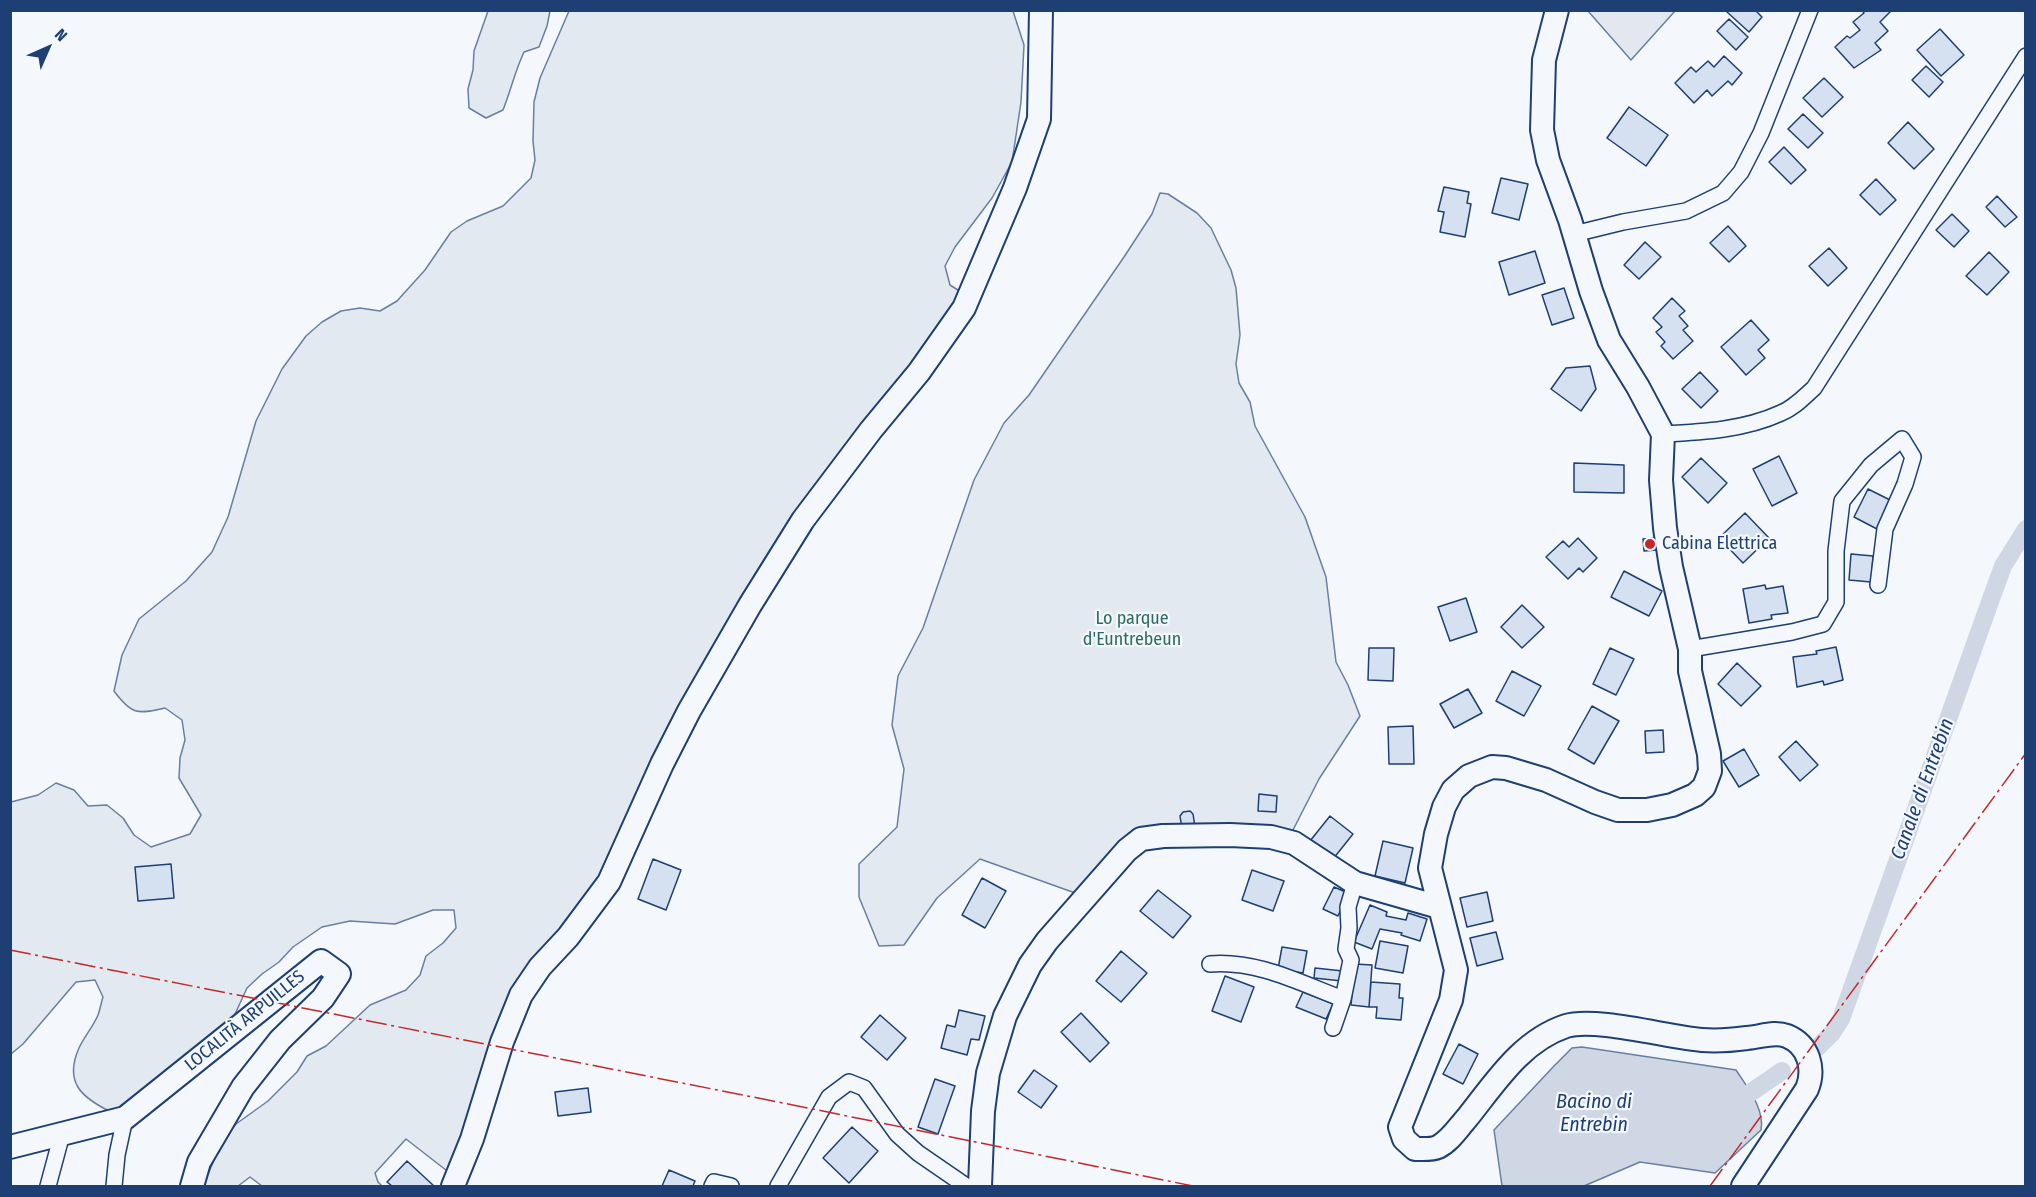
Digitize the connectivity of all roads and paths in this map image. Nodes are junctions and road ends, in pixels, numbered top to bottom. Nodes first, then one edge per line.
1 (1041, 10) edge
2 (1557, 10) edge
3 (1810, 10) edge
4 (2025, 56) edge
5 (1574, 234) junction
6 (1663, 434) junction
7 (1878, 585) dead end
8 (1690, 649) junction
9 (1354, 883) junction
10 (1439, 907) junction
11 (1210, 964) dead end
12 (1343, 999) junction
13 (1333, 1028) dead end
14 (125, 1118) junction
15 (62, 1134) junction
16 (10, 1147) edge
17 (48, 1186) edge
18 (114, 1186) edge
19 (192, 1186) edge
20 (453, 1186) edge
21 (711, 1186) edge
22 (731, 1186) edge
23 (778, 1186) edge
24 (966, 1186) edge
25 (980, 1186) edge
26 (1743, 1186) edge

1 - 20 street
2 - 5 street
3 - 5 street
4 - 6 street
5 - 6 street
6 - 8 street
7 - 8 street
8 - 10 street
9 - 10 street
9 - 12 street
9 - 25 street
10 - 26 street
11 - 12 street
12 - 13 street
14 - 15 street, LOCALITÀ ARPUILLES
14 - 18 street
14 - 19 street, LOCALITÀ ARPUILLES
15 - 16 street, LOCALITÀ ARPUILLES
15 - 17 street
21 - 22 street
23 - 24 street

